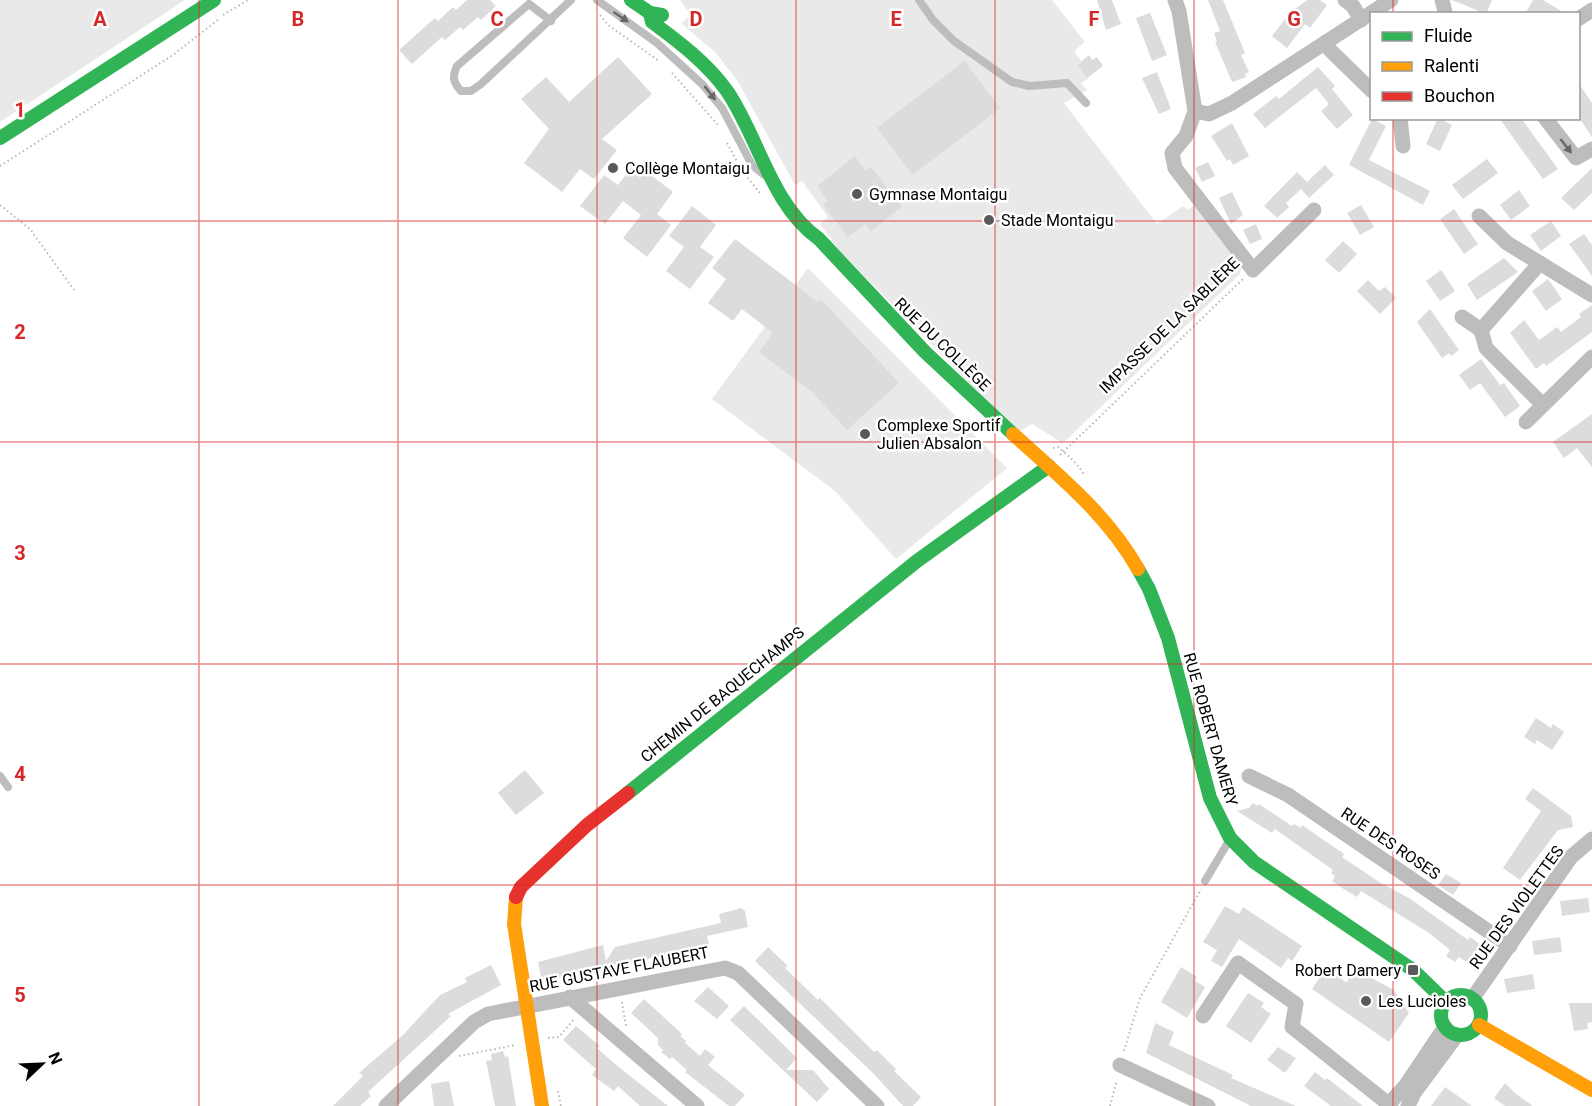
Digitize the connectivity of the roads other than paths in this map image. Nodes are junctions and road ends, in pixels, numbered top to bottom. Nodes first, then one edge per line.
1 (571, 0) edge
2 (597, 0) edge
3 (631, 0) edge
4 (919, 0) edge
5 (1175, 0) edge
6 (1345, 0) edge
7 (1391, 0) edge
8 (211, 1) edge
9 (1373, 12) edge
10 (650, 13) junction
11 (1370, 14) edge
12 (1361, 20) junction
13 (552, 21) junction
14 (1326, 42) junction
15 (1370, 90) edge
16 (1086, 103) dead end
17 (1195, 111) junction
18 (1400, 120) edge
19 (1547, 120) edge
20 (0, 138) edge
21 (1403, 146) dead end
22 (1592, 149) edge
23 (774, 179) junction
24 (1314, 210) dead end
25 (1479, 216) dead end
26 (819, 239) junction
27 (1540, 263) junction
28 (1592, 295) edge
29 (1462, 317) dead end
30 (1481, 330) junction
31 (1592, 357) edge
32 (1543, 405) junction
33 (1526, 422) dead end
34 (1049, 466) junction
35 (0, 776) edge
36 (1249, 776) dead end
37 (8, 787) dead end
38 (1230, 838) junction
39 (1592, 839) edge
40 (1205, 881) road end
41 (1510, 946) junction
42 (570, 997) junction
43 (1472, 999) junction
44 (1446, 1002) junction
45 (528, 1004) junction
46 (1203, 1016) dead end
47 (1479, 1025) junction
48 (1451, 1031) junction
49 (1120, 1065) road end
50 (1592, 1090) edge
51 (401, 1099) edge
52 (1388, 1105) edge
53 (386, 1106) edge
54 (542, 1106) edge
55 (697, 1106) edge
56 (877, 1106) edge
57 (1208, 1106) edge
58 (1408, 1106) edge

1 - 13 lane
2 -> 23 lane
3 - 10 street, RUE DU COLLÈGE
4 - 16 lane
5 - 17 street
6 - 12 street
7 - 9 street
8 - 20 street
10 - 23 street, RUE DU COLLÈGE
10 - 26 street, RUE DU COLLÈGE
11 - 12 street
12 - 14 street
13 - 13 lane
14 - 15 street
14 - 17 street
17 - 24 street, IMPASSE DE LA SABLIÈRE
18 - 21 street
19 -> 22 street
23 - 26 street, RUE DU COLLÈGE
25 - 27 street
26 - 34 street, RUE DU COLLÈGE
27 - 28 street
27 - 30 street
29 - 30 street
30 - 32 street
31 - 32 street
32 - 33 street
34 - 38 street, RUE ROBERT DAMERY
34 - 45 street, CHEMIN DE BAQUECHAMPS
35 - 37 lane
36 - 41 street, RUE DES ROSES
38 - 40 lane
38 - 44 street, RUE ROBERT DAMERY
39 - 41 street, RUE DES VIOLETTES
41 - 43 street, RUE DES VIOLETTES
42 - 45 street, RUE GUSTAVE FLAUBERT
42 - 55 street
42 - 56 street, RUE GUSTAVE FLAUBERT
43 - 44 street
43 - 47 street
44 - 48 street
45 - 51 street, RUE GUSTAVE FLAUBERT
45 - 54 street, CHEMIN DE BAQUECHAMPS
46 - 52 street
47 - 48 street
47 - 50 street
48 - 52 street
48 - 58 street
49 - 57 street
51 - 53 street, RUE GUSTAVE FLAUBERT

